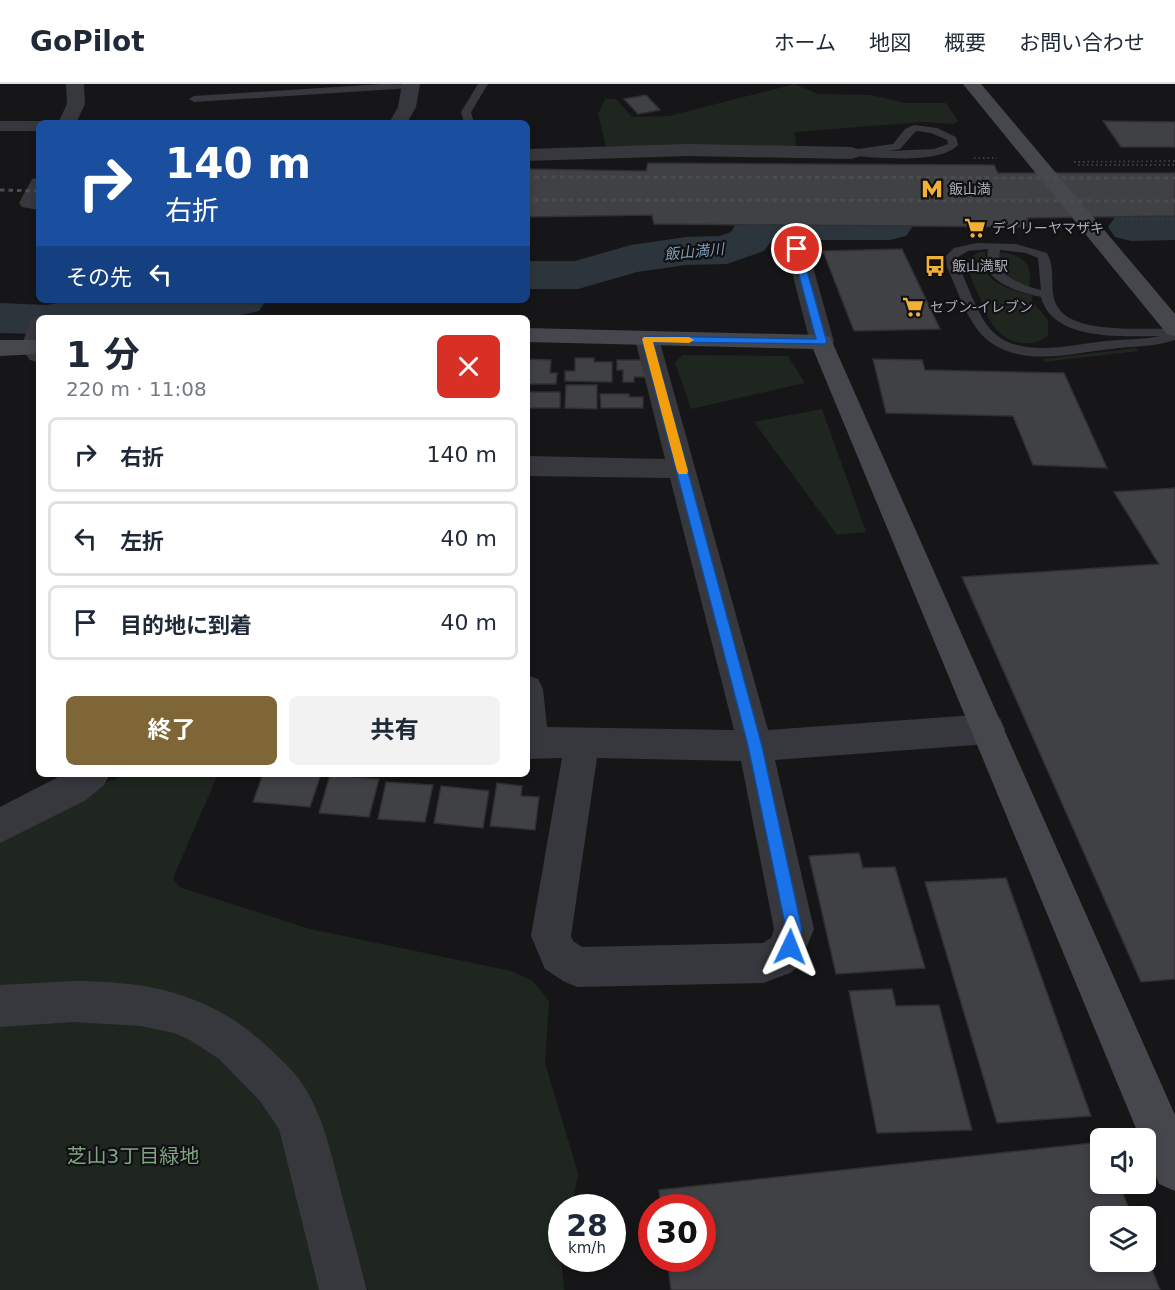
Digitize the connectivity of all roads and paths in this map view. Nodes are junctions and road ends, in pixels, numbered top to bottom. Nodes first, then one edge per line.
1 (75, 84) edge
2 (411, 84) edge
3 (483, 84) edge
4 (972, 84) edge
5 (194, 99) dead end
6 (69, 120) edge
7 (400, 120) edge
8 (468, 120) edge
9 (0, 126) edge
10 (36, 126) edge
11 (851, 153) junction
12 (530, 155) edge
13 (1175, 163) edge
14 (1037, 164) junction
15 (36, 189) edge
16 (36, 204) edge
17 (1175, 219) edge
18 (1084, 220) junction
19 (994, 247) junction
20 (797, 249) dead end
21 (1048, 295) junction
22 (1058, 316) junction
23 (1175, 332) edge
24 (36, 333) edge
25 (530, 336) edge
26 (647, 339) junction
27 (822, 342) junction
28 (0, 348) edge
29 (1053, 351) junction
30 (530, 466) edge
31 (682, 469) junction
32 (988, 729) junction
33 (530, 743) edge
34 (582, 743) junction
35 (755, 746) junction
36 (88, 777) edge
37 (0, 826) edge
38 (0, 1006) edge
39 (1175, 1168) edge
40 (343, 1290) edge

1 - 6 street
2 - 5 lane
2 - 7 street
3 - 8 lane
4 - 14 street
9 - 10 street
11 - 11 lane
11 - 12 street
13 - 14 path
14 - 18 street
15 - 16 street
17 - 18 path
18 - 23 street
19 - 21 lane
19 - 21 lane
19 - 29 lane
20 - 27 street
21 - 22 lane
22 - 23 lane
22 - 29 lane
23 - 29 lane
24 - 28 street
25 - 26 street
26 - 27 street
26 - 31 street
27 - 32 street
30 - 31 street
31 - 35 street
32 - 35 street
32 - 39 street
33 - 34 street
34 - 35 street
34 - 35 street
36 - 37 street
38 - 40 street

